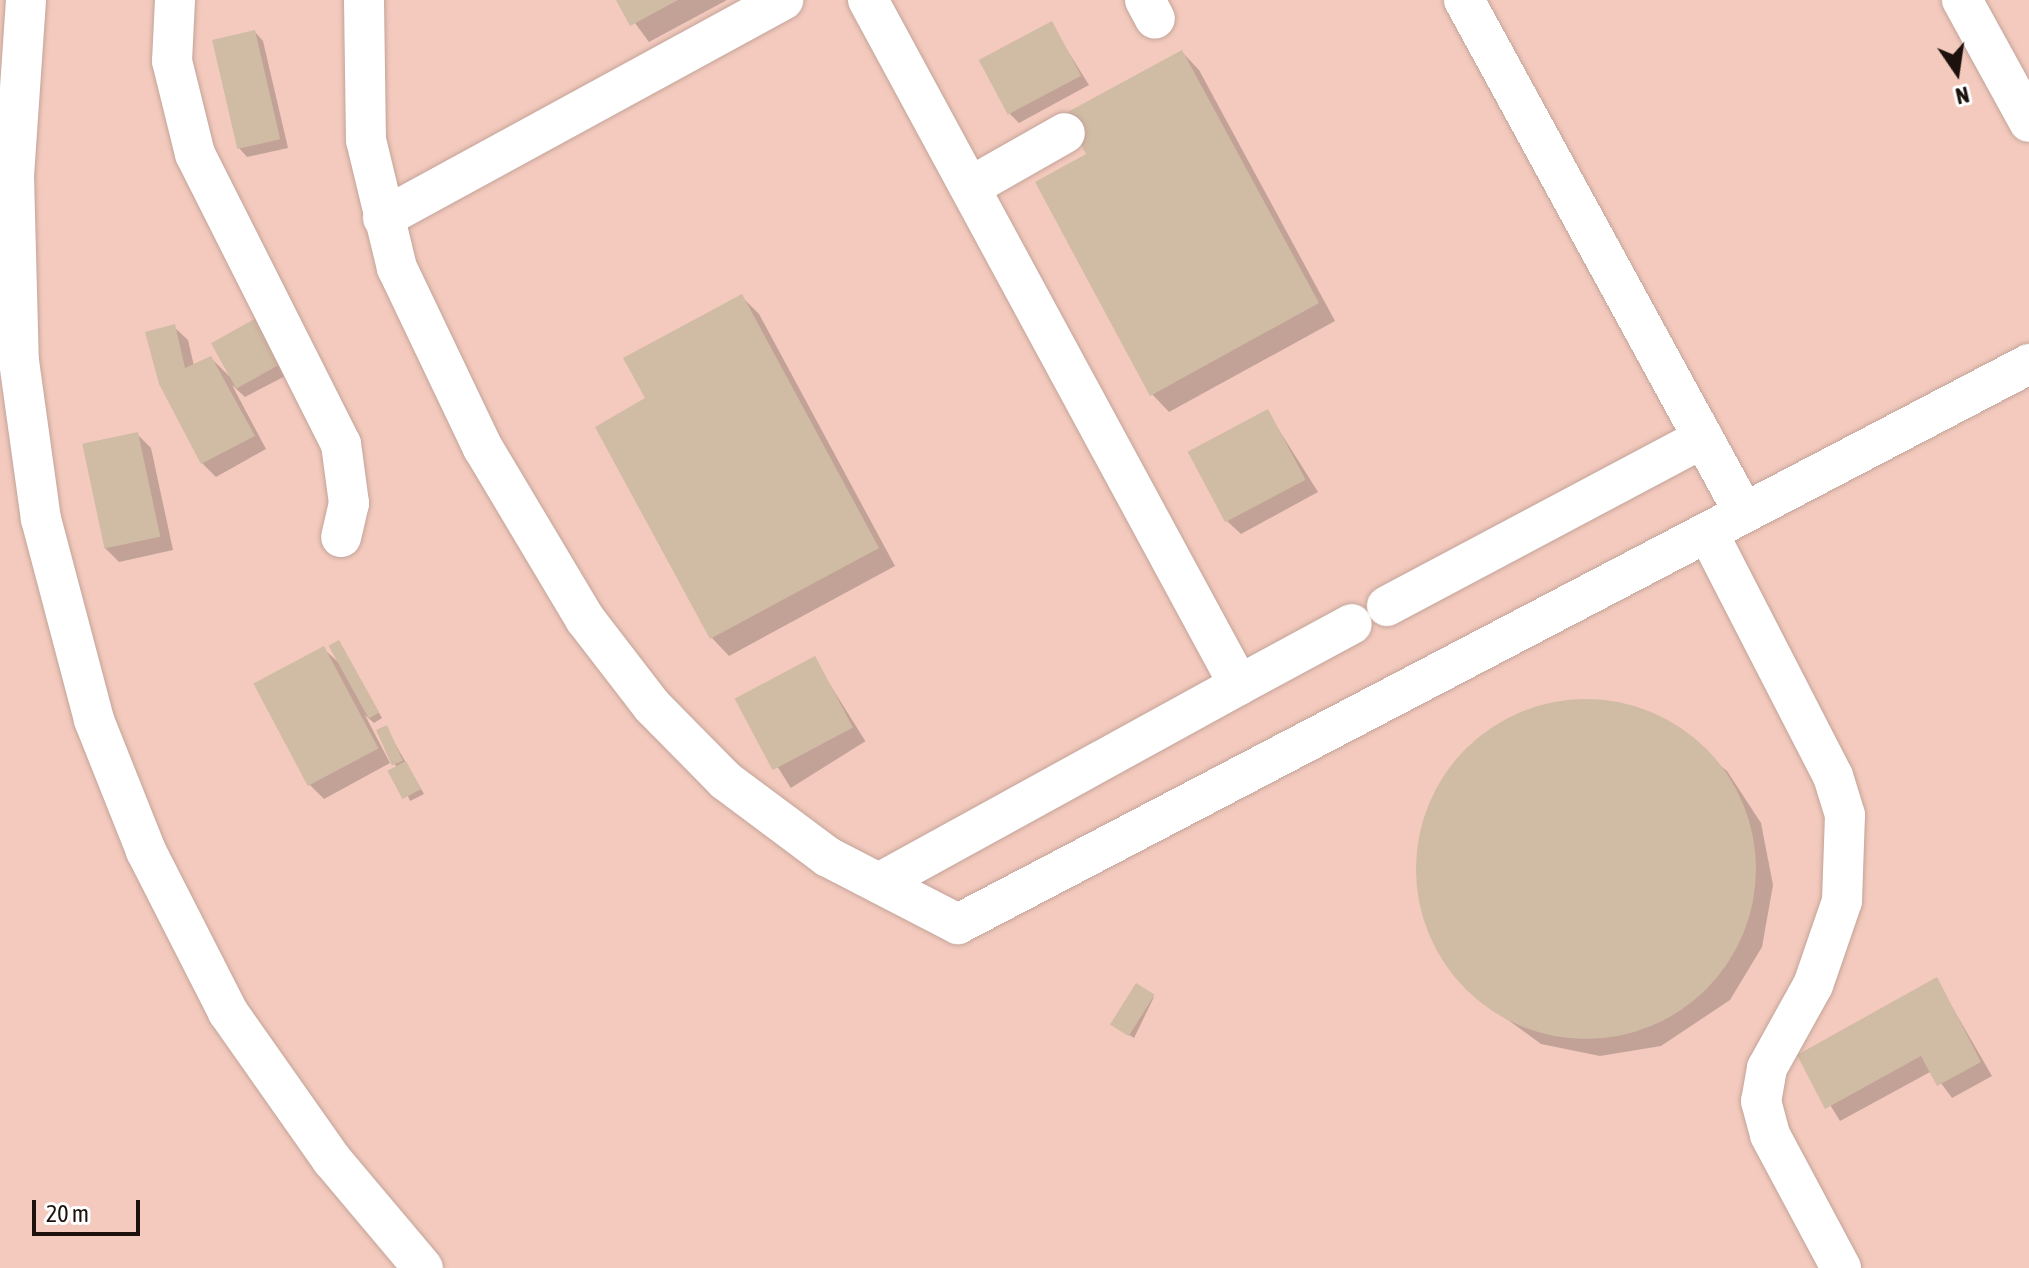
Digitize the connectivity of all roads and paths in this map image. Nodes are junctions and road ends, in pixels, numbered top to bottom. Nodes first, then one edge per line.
1 (26, 0) edge
2 (175, 0) edge
3 (364, 0) edge
4 (783, 0) edge
5 (868, 0) edge
6 (1464, 0) edge
7 (1962, 0) edge
8 (2029, 122) edge
9 (1065, 133) dead end
10 (970, 187) junction
11 (383, 218) junction
12 (2029, 364) edge
13 (1703, 438) junction
14 (0, 462) edge
15 (1744, 513) junction
16 (41, 519) junction
17 (1708, 533) junction
18 (341, 537) dead end
19 (1387, 606) dead end
20 (1352, 624) dead end
21 (1239, 685) junction
22 (879, 883) junction
23 (423, 1268) edge
24 (1841, 1268) edge

1 - 16 street
2 - 18 street
3 - 11 street
4 - 11 street
5 - 10 street
6 - 13 street
7 - 8 street
9 - 10 street
10 - 21 street
11 - 22 street
12 - 15 street
13 - 15 street
13 - 19 street
14 - 16 street
15 - 17 street
16 - 23 street
17 - 22 street
17 - 24 street
20 - 21 street
21 - 22 street

